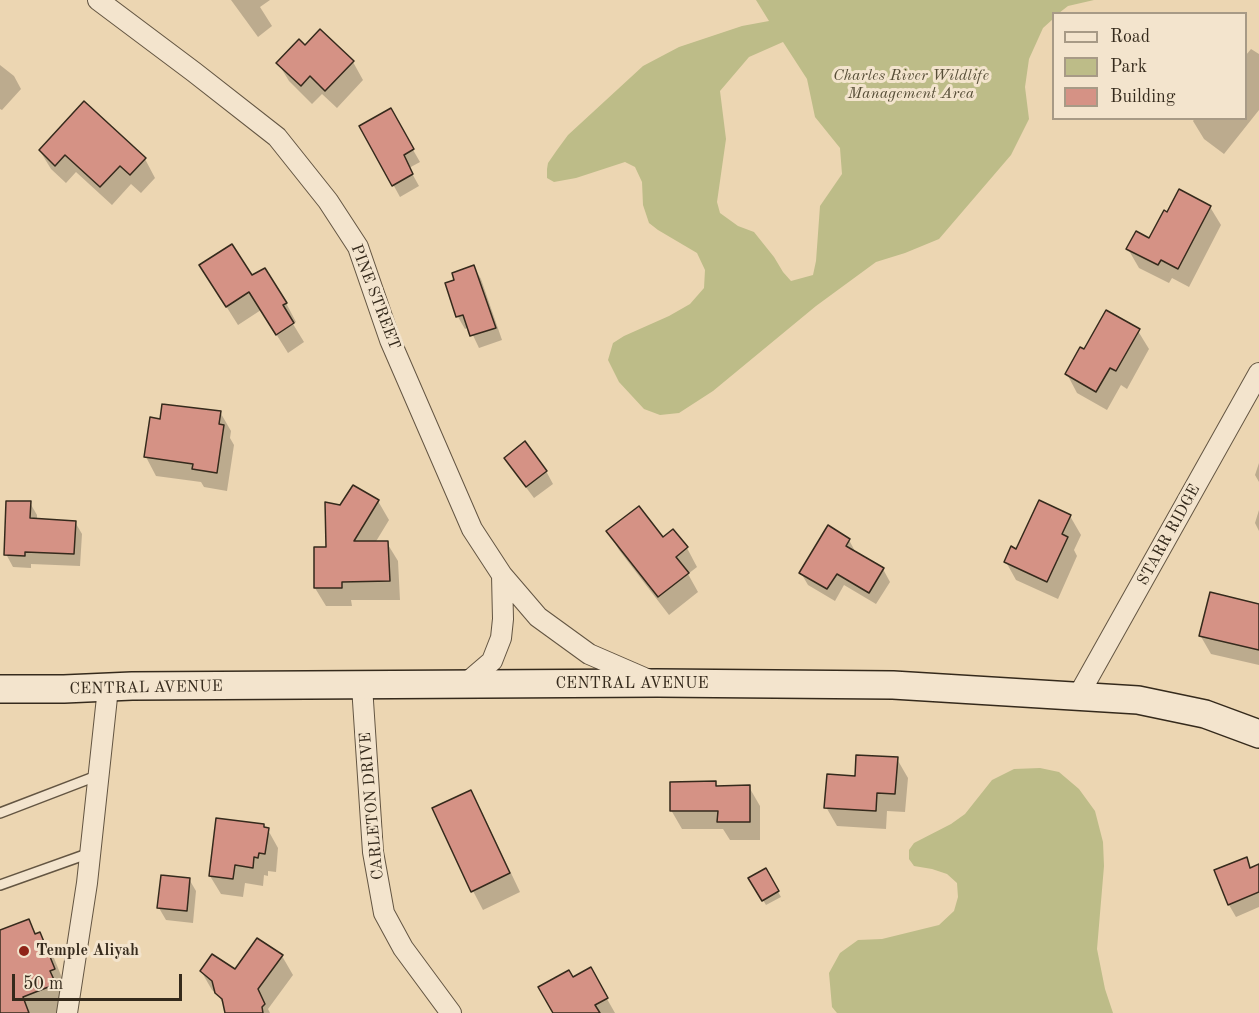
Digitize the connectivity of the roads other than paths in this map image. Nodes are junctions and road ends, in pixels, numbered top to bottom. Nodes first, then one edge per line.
1 (98, 0) edge
2 (1259, 373) edge
3 (502, 575) junction
4 (657, 683) junction
5 (464, 685) junction
6 (362, 686) junction
7 (108, 688) junction
8 (0, 689) edge
9 (1078, 696) junction
10 (1259, 734) edge
11 (99, 775) junction
12 (0, 813) edge
13 (90, 853) junction
14 (0, 885) edge
15 (68, 1013) edge
16 (451, 1013) edge

1 - 3 street, PINE STREET
2 - 9 street, STARR RIDGE
3 - 4 street, PINE STREET
3 - 5 street
4 - 5 main road, CENTRAL AVENUE
4 - 9 main road, CENTRAL AVENUE
5 - 6 main road, CENTRAL AVENUE
6 - 7 main road, CENTRAL AVENUE
6 - 16 street, CARLETON DRIVE
7 - 8 main road, CENTRAL AVENUE
7 - 11 street
9 - 10 main road, CENTRAL AVENUE
11 - 12 lane
11 - 13 street
13 - 14 lane
13 - 15 street

